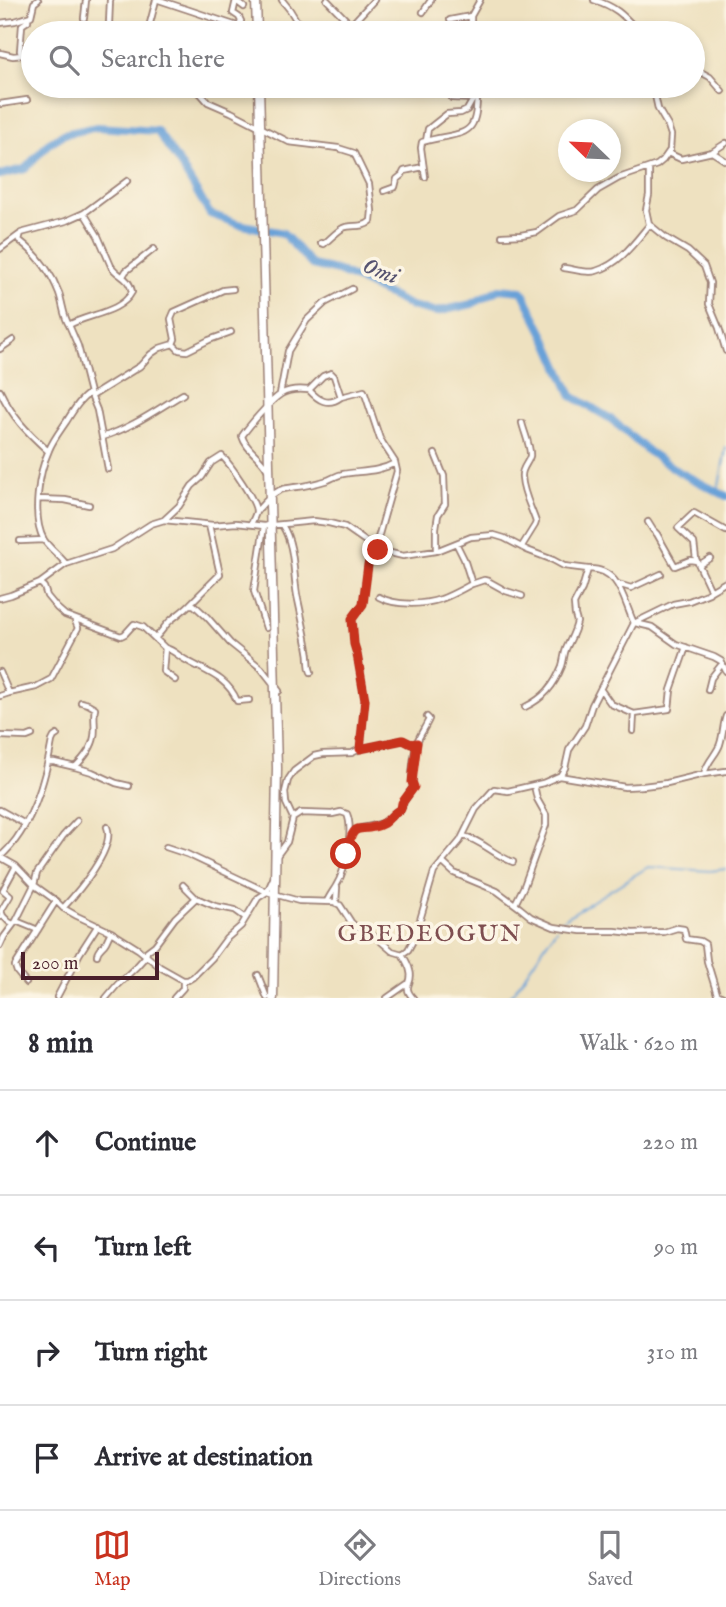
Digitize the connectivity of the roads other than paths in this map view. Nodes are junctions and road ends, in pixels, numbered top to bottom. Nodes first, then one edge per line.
1 (37, 0) edge
2 (86, 0) edge
3 (110, 0) edge
4 (158, 0) edge
5 (235, 0) edge
6 (256, 0) edge
7 (282, 0) edge
8 (327, 0) edge
9 (374, 0) edge
10 (431, 0) edge
11 (480, 0) edge
12 (594, 0) edge
13 (617, 0) edge
14 (609, 5) junction
15 (244, 7) dead end
16 (423, 12) dead end
17 (29, 16) junction
18 (471, 16) junction
19 (84, 18) dead end
20 (450, 20) dead end
21 (28, 21) edge
22 (109, 21) edge
23 (151, 21) edge
24 (223, 21) edge
25 (241, 21) edge
26 (257, 21) edge
27 (297, 21) edge
28 (347, 21) edge
29 (355, 21) edge
30 (471, 21) edge
31 (630, 21) edge
32 (0, 23) edge
33 (21, 30) edge
34 (0, 53) edge
35 (21, 53) edge
36 (21, 55) edge
37 (705, 74) edge
38 (722, 91) dead end
39 (204, 98) edge
40 (259, 98) edge
41 (452, 98) dead end
42 (476, 98) edge
43 (656, 98) edge
44 (474, 99) joint
45 (27, 100) dead end
46 (0, 104) edge
47 (426, 141) junction
48 (726, 143) edge
49 (712, 152) junction
50 (668, 153) junction
51 (726, 161) edge
52 (423, 167) junction
53 (649, 167) junction
54 (425, 177) dead end
55 (127, 181) dead end
56 (384, 191) dead end
57 (84, 214) junction
58 (650, 224) junction
59 (21, 233) junction
60 (502, 236) dead end
61 (321, 243) dead end
62 (0, 249) edge
63 (154, 249) dead end
64 (564, 268) dead end
65 (123, 276) junction
66 (233, 289) dead end
67 (352, 289) dead end
68 (69, 325) junction
69 (231, 332) dead end
70 (13, 340) dead end
71 (173, 344) junction
72 (0, 349) edge
73 (726, 351) edge
74 (309, 390) junction
75 (0, 391) edge
76 (91, 394) junction
77 (183, 394) dead end
78 (280, 394) junction
79 (341, 397) junction
80 (522, 422) dead end
81 (102, 437) junction
82 (48, 451) junction
83 (435, 454) dead end
84 (395, 463) junction
85 (108, 469) dead end
86 (38, 499) junction
87 (266, 500) junction
88 (89, 505) dead end
89 (256, 512) junction
90 (164, 520) junction
91 (648, 522) dead end
92 (251, 524) junction
93 (209, 525) junction
94 (282, 525) junction
95 (264, 526) junction
96 (726, 531) edge
97 (44, 540) junction
98 (20, 541) dead end
99 (456, 543) junction
100 (522, 546) junction
101 (374, 547) junction
102 (436, 551) junction
103 (710, 558) dead end
104 (698, 563) junction
105 (66, 564) junction
106 (588, 569) junction
107 (661, 574) dead end
108 (726, 582) edge
109 (40, 583) junction
110 (472, 584) junction
111 (617, 584) junction
112 (709, 593) junction
113 (522, 596) dead end
114 (379, 597) dead end
115 (0, 598) edge
116 (189, 605) junction
117 (75, 620) junction
118 (634, 623) junction
119 (266, 628) dead end
120 (155, 638) junction
121 (686, 647) junction
122 (165, 648) junction
123 (722, 664) junction
124 (726, 671) edge
125 (0, 672) edge
126 (311, 672) dead end
127 (175, 680) dead end
128 (600, 689) junction
129 (708, 690) dead end
130 (279, 691) dead end
131 (9, 693) junction
132 (0, 696) edge
133 (249, 699) dead end
134 (81, 702) dead end
135 (525, 708) dead end
136 (634, 714) junction
137 (726, 716) edge
138 (427, 717) dead end
139 (633, 731) dead end
140 (32, 735) dead end
141 (57, 735) dead end
142 (0, 736) edge
143 (417, 743) junction
144 (360, 749) junction
145 (49, 762) junction
146 (75, 767) junction
147 (726, 771) edge
148 (704, 774) junction
149 (559, 776) junction
150 (534, 785) junction
151 (129, 786) dead end
152 (0, 810) edge
153 (293, 818) junction
154 (77, 821) dead end
155 (25, 824) junction
156 (107, 827) dead end
157 (350, 835) junction
158 (463, 836) junction
159 (166, 848) dead end
160 (442, 862) junction
161 (513, 862) dead end
162 (16, 866) junction
163 (34, 885) junction
164 (183, 885) dead end
165 (338, 885) junction
166 (267, 892) junction
167 (197, 898) junction
168 (56, 901) junction
169 (327, 901) junction
170 (336, 903) junction
171 (515, 904) junction
172 (62, 908) junction
173 (1, 916) edge
174 (246, 918) junction
175 (15, 923) junction
176 (98, 925) junction
177 (38, 930) junction
178 (111, 932) junction
179 (0, 946) edge
180 (402, 954) junction
181 (97, 955) dead end
182 (146, 956) junction
183 (258, 975) dead end
184 (185, 981) junction
185 (26, 983) dead end
186 (407, 984) junction
187 (57, 997) edge
188 (106, 998) edge
189 (174, 998) edge
190 (267, 998) edge
191 (273, 998) edge
192 (387, 998) edge
193 (413, 998) edge
194 (725, 998) edge

1 - 17 street
2 - 19 street
3 - 22 street
4 - 23 street
4 - 24 street
5 - 15 street
5 - 25 street
6 - 26 highway
7 - 27 street
8 - 28 street
9 - 29 street
10 - 16 street
11 - 18 street
12 - 14 street
13 - 14 street
14 - 31 street
17 - 21 street
17 - 32 street
18 - 20 street
18 - 30 street
33 - 35 street
34 - 36 street
37 - 38 street
39 - 61 street
40 - 191 highway
41 - 44 street
42 - 47 street
43 - 50 street
44 - 47 street
45 - 46 street
47 - 52 street
48 - 49 street
49 - 50 street
49 - 51 street
50 - 53 street
52 - 54 street
52 - 56 street
53 - 58 street
53 - 60 street
55 - 57 street
57 - 59 street
57 - 65 street
58 - 64 street
58 - 73 street
59 - 62 street
59 - 68 street
63 - 65 street
65 - 68 street
66 - 71 street
67 - 78 street
68 - 76 street
69 - 71 street
70 - 72 street
71 - 76 street
74 - 78 street
74 - 79 street
74 - 79 street
75 - 82 street
76 - 81 street
76 - 82 street
77 - 81 street
78 - 87 street
79 - 84 street
80 - 100 street
81 - 85 street
82 - 86 street
83 - 102 street
84 - 87 street
84 - 101 street
86 - 88 street
86 - 97 street
87 - 89 street
89 - 90 street
89 - 92 street
90 - 93 street
90 - 105 street
91 - 104 street
92 - 93 street
92 - 95 street
93 - 116 street
94 - 95 street
94 - 101 street
94 - 126 street
95 - 119 street
96 - 104 street
97 - 98 street
97 - 105 street
99 - 100 street
99 - 102 street
99 - 110 street
100 - 106 street
101 - 102 street
101 - 144 street
103 - 104 street
104 - 112 street
105 - 109 street
106 - 111 street
106 - 135 street
107 - 111 street
108 - 112 street
109 - 115 street
109 - 117 street
110 - 113 street
110 - 114 street
111 - 118 street
112 - 118 street
116 - 120 street
116 - 130 street
117 - 120 street
117 - 131 street
118 - 121 street
118 - 128 street
120 - 122 street
121 - 123 street
121 - 136 street
122 - 127 street
122 - 133 street
123 - 124 street
123 - 129 street
125 - 131 street
128 - 136 street
128 - 149 street
131 - 132 street
134 - 146 street
136 - 139 street
137 - 148 street
138 - 143 street
140 - 142 street
141 - 145 street
143 - 144 street
143 - 157 street
144 - 153 street
145 - 146 street
145 - 155 street
146 - 151 street
147 - 148 street
148 - 149 street
149 - 150 street
150 - 158 street
150 - 171 street
152 - 155 street
153 - 157 street
153 - 166 street
154 - 163 street
155 - 162 street
156 - 172 street
157 - 165 street
158 - 160 street
158 - 161 street
159 - 166 street
160 - 171 street
160 - 180 street
162 - 163 street
162 - 173 street
163 - 168 street
163 - 175 street
164 - 167 street
165 - 169 street
165 - 170 street
166 - 169 street
166 - 174 street
167 - 174 street
167 - 182 street
168 - 172 street
168 - 177 street
169 - 170 street
170 - 180 street
171 - 194 street
172 - 176 street
173 - 175 street
174 - 184 street
175 - 177 street
175 - 179 street
176 - 178 street
176 - 187 street
177 - 185 street
178 - 181 street
178 - 182 street
180 - 186 street
182 - 184 street
182 - 188 street
183 - 190 street
184 - 189 street
186 - 192 street
186 - 193 street

